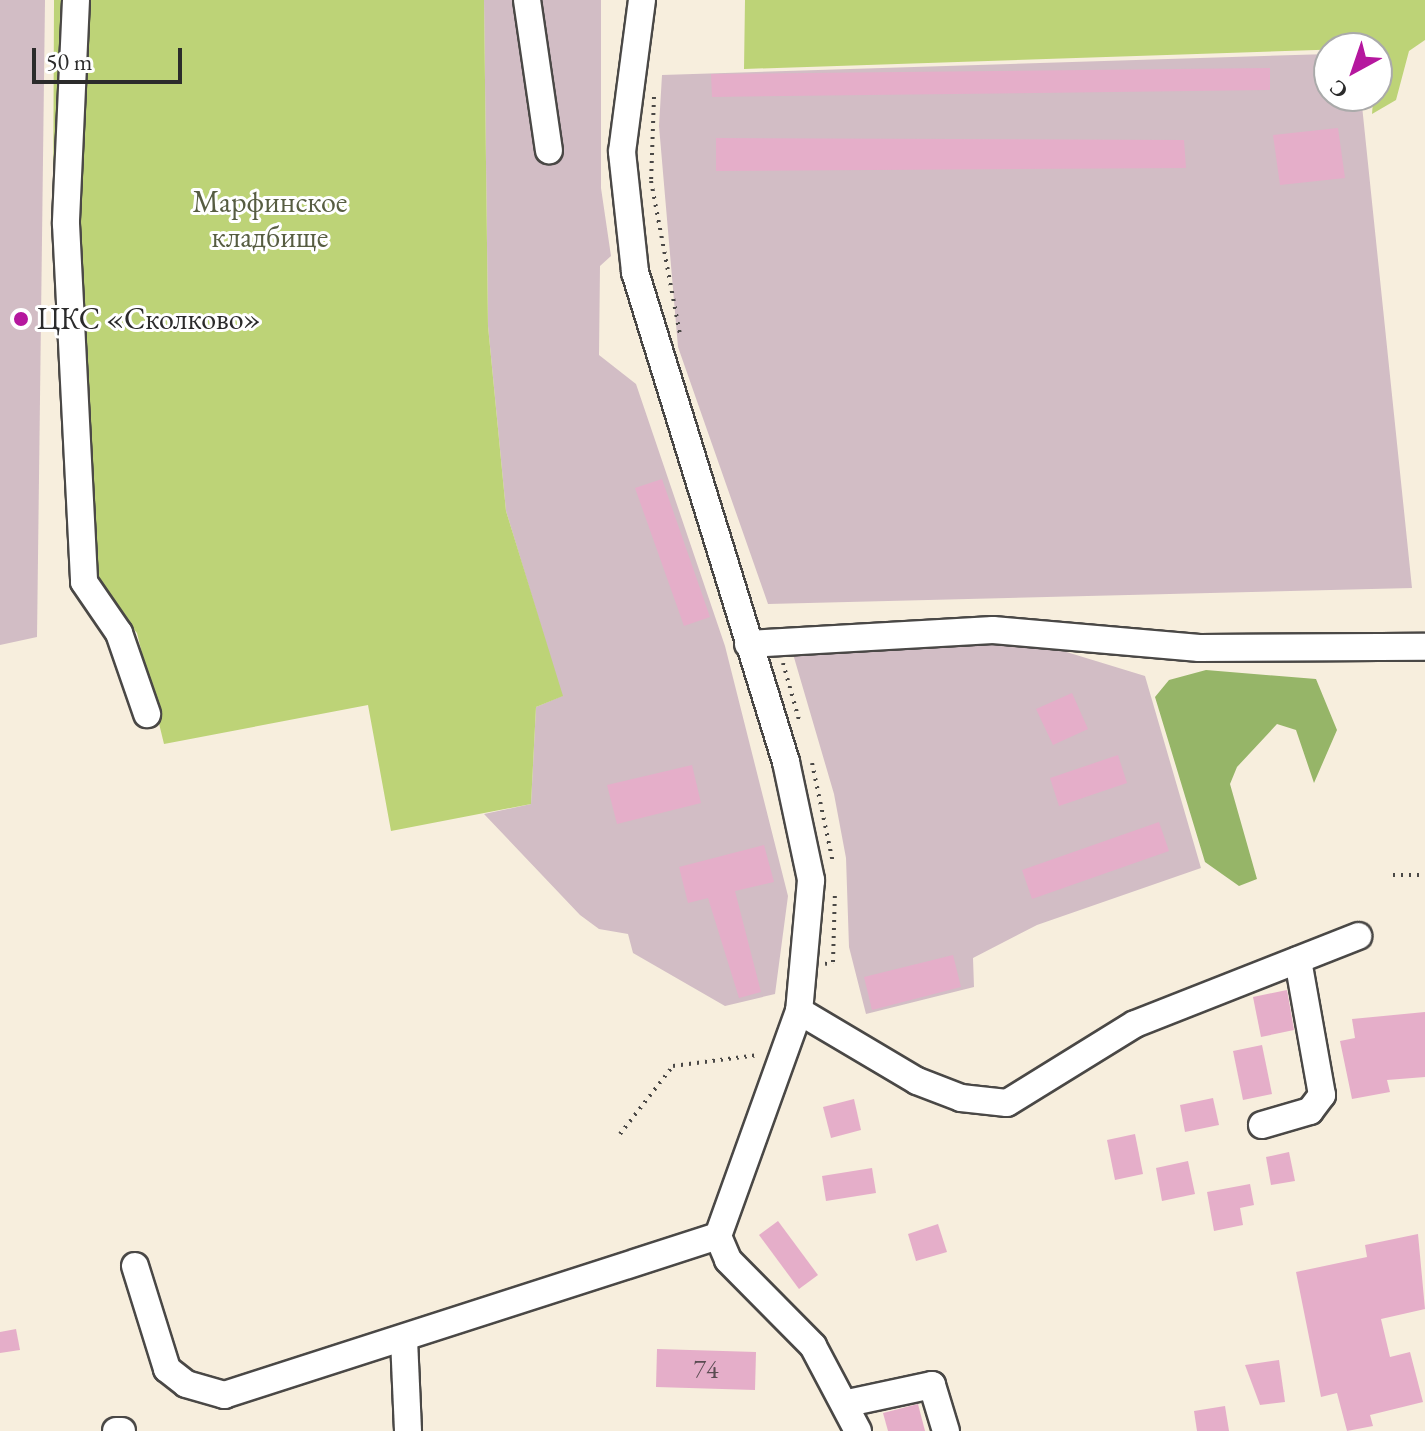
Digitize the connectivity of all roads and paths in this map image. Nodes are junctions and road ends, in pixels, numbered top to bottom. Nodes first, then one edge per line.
1 (76, 0) edge
2 (527, 0) edge
3 (642, 0) edge
4 (655, 84) dead end
5 (549, 150) dead end
6 (681, 337) dead end
7 (776, 642) junction
8 (748, 644) junction
9 (1425, 647) edge
10 (147, 714) dead end
11 (801, 724) dead end
12 (809, 755) dead end
13 (833, 868) dead end
14 (1393, 875) dead end
15 (1425, 875) edge
16 (835, 881) dead end
17 (1358, 936) dead end
18 (1298, 960) junction
19 (823, 965) dead end
20 (799, 1011) junction
21 (773, 1052) dead end
22 (1262, 1125) dead end
23 (620, 1134) dead end
24 (718, 1236) junction
25 (135, 1266) dead end
26 (404, 1339) junction
27 (848, 1403) junction
28 (116, 1431) edge
29 (122, 1431) edge
30 (408, 1431) edge
31 (858, 1431) edge
32 (946, 1431) edge

1 - 10 street
2 - 5 street
3 - 8 street
4 - 6 path
7 - 8 street
7 - 9 street
7 - 11 path
8 - 20 street
12 - 13 path
14 - 15 path
16 - 19 path
17 - 18 street
18 - 20 street
18 - 22 street
20 - 24 street
21 - 23 path
24 - 26 street
24 - 27 street
25 - 26 street
26 - 30 street
27 - 31 street
27 - 32 street
28 - 29 street

